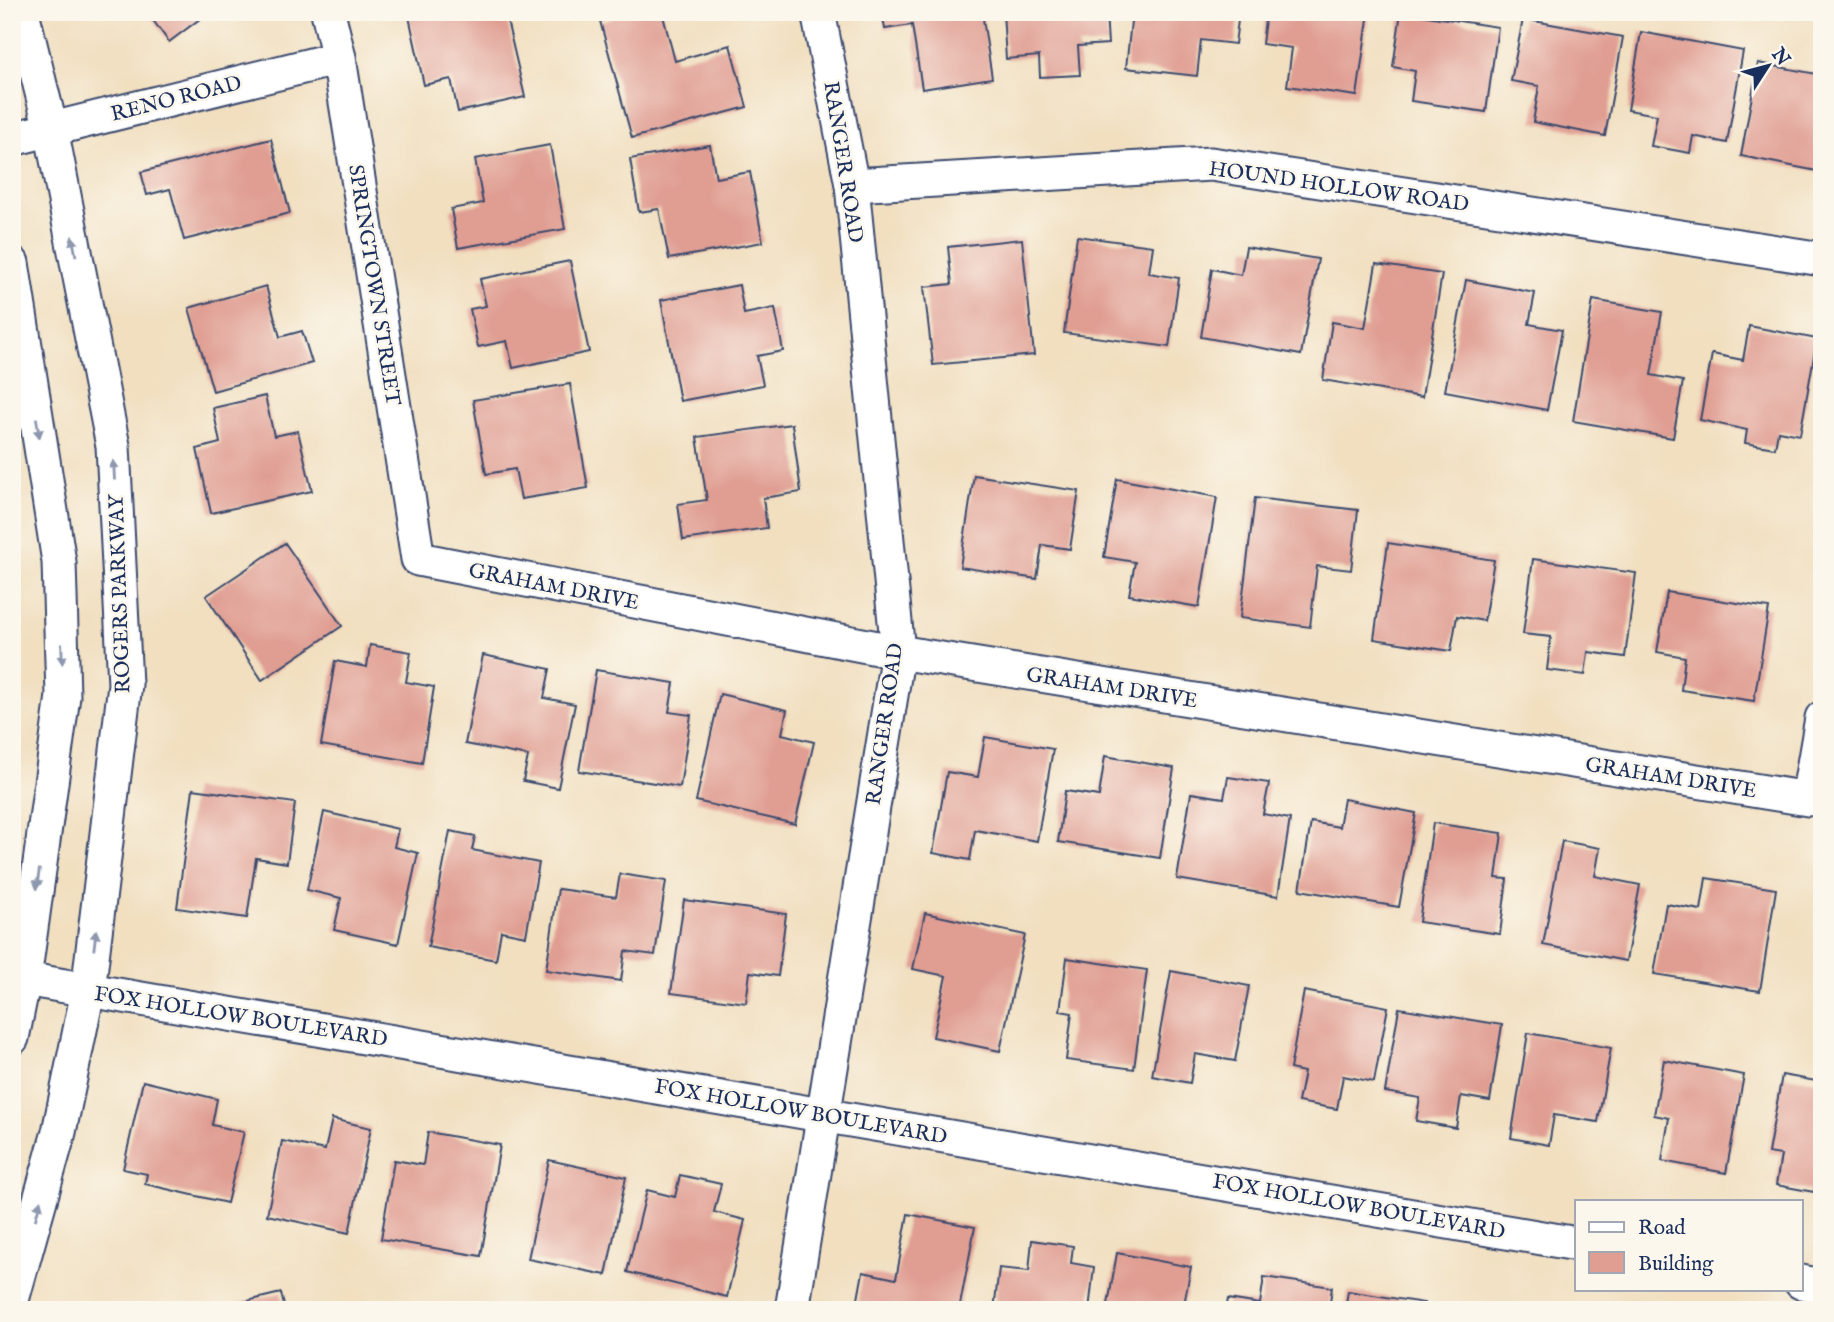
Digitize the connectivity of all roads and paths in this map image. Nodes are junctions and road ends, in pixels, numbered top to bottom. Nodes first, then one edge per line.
1 (22, 12) edge
2 (328, 12) edge
3 (818, 12) edge
4 (339, 58) junction
5 (51, 129) junction
6 (12, 139) edge
7 (852, 185) junction
8 (1822, 260) edge
9 (12, 264) edge
10 (418, 559) joint
11 (898, 652) junction
12 (1822, 718) edge
13 (24, 979) junction
14 (88, 991) junction
15 (12, 1038) edge
16 (824, 1114) junction
17 (1575, 1244) edge
18 (1802, 1282) edge
19 (1822, 1286) edge
20 (12, 1300) edge
21 (792, 1310) edge

1 - 5 street, ROGERS PARKWAY
2 - 4 street, SPRINGTOWN STREET
3 - 7 street, RANGER ROAD
4 - 5 street, RENO ROAD
4 - 10 street, SPRINGTOWN STREET
5 - 6 street, RENO ROAD
14 -> 5 street, ROGERS PARKWAY
7 - 8 street, HOUND HOLLOW ROAD
7 - 11 street, RANGER ROAD
9 -> 13 street
10 - 11 street, GRAHAM DRIVE
11 - 12 street, GRAHAM DRIVE
11 - 16 street, RANGER ROAD
13 - 14 street, FOX HOLLOW BOULEVARD
13 - 15 street
14 - 16 street, FOX HOLLOW BOULEVARD
20 -> 14 street, ROGERS PARKWAY
16 - 17 street, FOX HOLLOW BOULEVARD
16 - 21 street, RANGER ROAD
18 - 19 street

